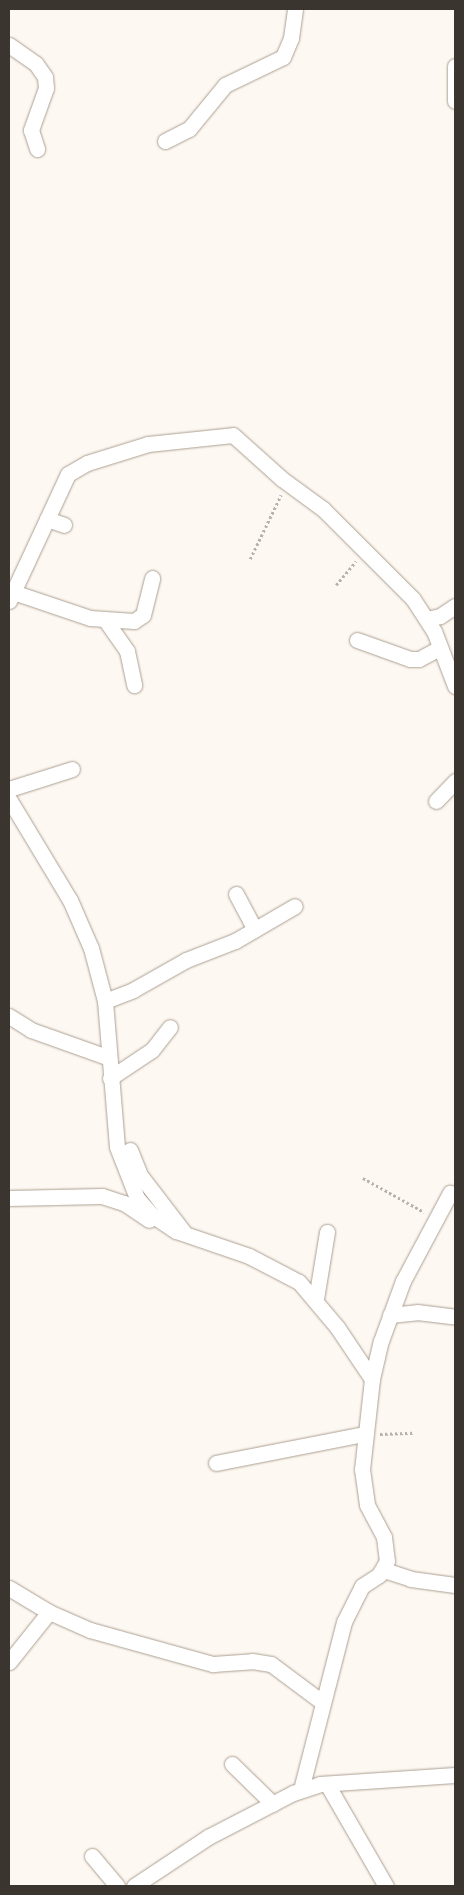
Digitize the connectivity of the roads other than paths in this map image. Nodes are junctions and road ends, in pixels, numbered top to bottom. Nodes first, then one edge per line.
1 (295, 9) edge
2 (11, 51) edge
3 (455, 66) edge
4 (455, 101) edge
5 (165, 141) dead end
6 (37, 149) dead end
7 (46, 519) junction
8 (64, 525) dead end
9 (152, 578) dead end
10 (11, 597) edge
11 (455, 606) edge
12 (427, 618) junction
13 (106, 621) junction
14 (357, 640) dead end
15 (440, 648) junction
16 (134, 685) dead end
17 (455, 686) edge
18 (72, 769) dead end
19 (455, 782) edge
20 (9, 789) edge
21 (9, 800) edge
22 (436, 801) dead end
23 (236, 894) dead end
24 (295, 906) dead end
25 (256, 929) junction
26 (105, 1002) junction
27 (9, 1016) edge
28 (170, 1027) dead end
29 (108, 1057) junction
30 (110, 1078) junction
31 (130, 1150) dead end
32 (450, 1192) dead end
33 (9, 1198) edge
34 (179, 1231) junction
35 (327, 1232) dead end
36 (316, 1299) junction
37 (390, 1315) junction
38 (455, 1317) edge
39 (372, 1379) junction
40 (364, 1434) junction
41 (216, 1463) dead end
42 (379, 1575) junction
43 (455, 1585) edge
44 (9, 1588) edge
45 (49, 1612) junction
46 (9, 1662) edge
47 (322, 1702) junction
48 (232, 1764) dead end
49 (455, 1775) edge
50 (327, 1784) junction
51 (301, 1790) junction
52 (273, 1804) junction
53 (92, 1856) dead end
54 (117, 1886) edge
55 (134, 1886) edge
56 (386, 1886) edge

1 - 5 street
2 - 6 street
3 - 4 street
7 - 8 street
7 - 10 street
7 - 12 street
9 - 13 street
10 - 13 street
11 - 12 street
12 - 15 street
13 - 16 street
14 - 15 street
15 - 17 street
18 - 20 street
19 - 22 street
21 - 26 street
23 - 25 street
24 - 25 street
25 - 26 street
26 - 29 street
27 - 29 street
28 - 30 street
29 - 30 street
30 - 34 street
31 - 34 street
32 - 37 street
33 - 34 street
34 - 36 street
35 - 36 street
36 - 39 street
37 - 38 street
37 - 39 street
39 - 40 street
40 - 41 street
40 - 42 street
42 - 43 street
42 - 47 street
44 - 45 street
45 - 46 street
45 - 47 street
47 - 51 street
48 - 52 street
49 - 50 street
50 - 51 street
50 - 56 street
51 - 52 street
52 - 55 street
53 - 54 street

